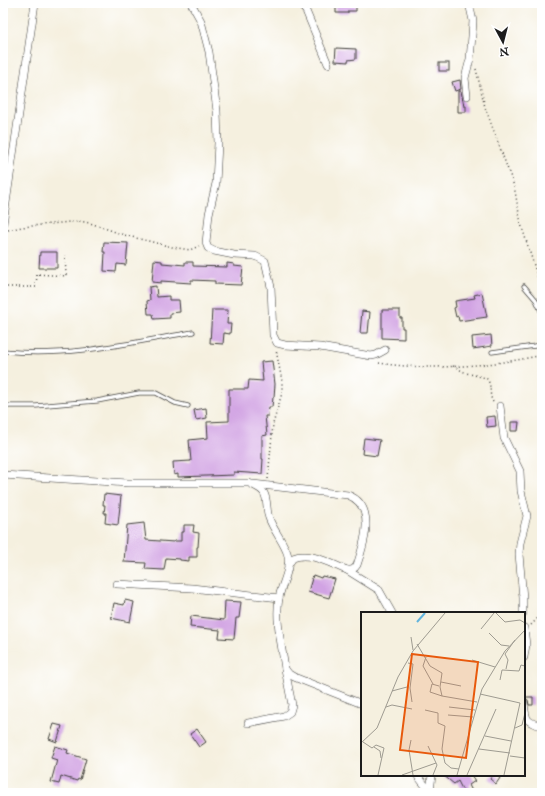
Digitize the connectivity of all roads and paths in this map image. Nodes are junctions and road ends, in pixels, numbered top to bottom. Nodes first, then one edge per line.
1 (35, 3) edge
2 (191, 3) edge
3 (299, 3) edge
4 (469, 3) edge
5 (470, 59) junction
6 (328, 64) dead end
7 (467, 96) dead end
8 (3, 224) edge
9 (3, 232) edge
10 (200, 246) dead end
11 (65, 255) dead end
12 (524, 286) dead end
13 (3, 287) edge
14 (542, 291) edge
15 (542, 313) edge
16 (193, 332) dead end
17 (274, 339) junction
18 (542, 345) edge
19 (385, 350) dead end
20 (3, 351) edge
21 (492, 352) dead end
22 (365, 355) junction
23 (542, 355) edge
24 (453, 366) junction
25 (3, 406) edge
26 (188, 406) dead end
27 (500, 406) joint
28 (3, 474) edge
29 (249, 483) junction
30 (267, 485) junction
31 (288, 565) junction
32 (347, 570) junction
33 (117, 584) dead end
34 (279, 598) junction
35 (391, 612) edge
36 (523, 612) edge
37 (542, 614) edge
38 (525, 629) edge
39 (525, 638) edge
40 (525, 651) edge
41 (285, 669) junction
42 (361, 704) edge
43 (525, 718) edge
44 (248, 724) dead end
45 (542, 726) edge
46 (418, 776) edge
47 (432, 776) edge
48 (431, 792) edge

1 - 8 street
2 - 17 street
3 - 6 street
4 - 5 street
5 - 7 street
5 - 14 path
9 - 10 path
11 - 13 path
12 - 15 lane
16 - 20 lane
17 - 22 street
17 - 30 path
18 - 21 lane
19 - 22 street
22 - 24 path
23 - 24 path
24 - 27 path
25 - 26 lane
27 - 36 street
28 - 29 street
29 - 30 street
29 - 31 street
30 - 32 street
31 - 32 street
31 - 34 street
32 - 35 street
33 - 34 street
34 - 41 street
37 - 38 path
39 - 40 street
41 - 42 street
41 - 44 street
43 - 45 street
46 - 48 street
47 - 48 street

